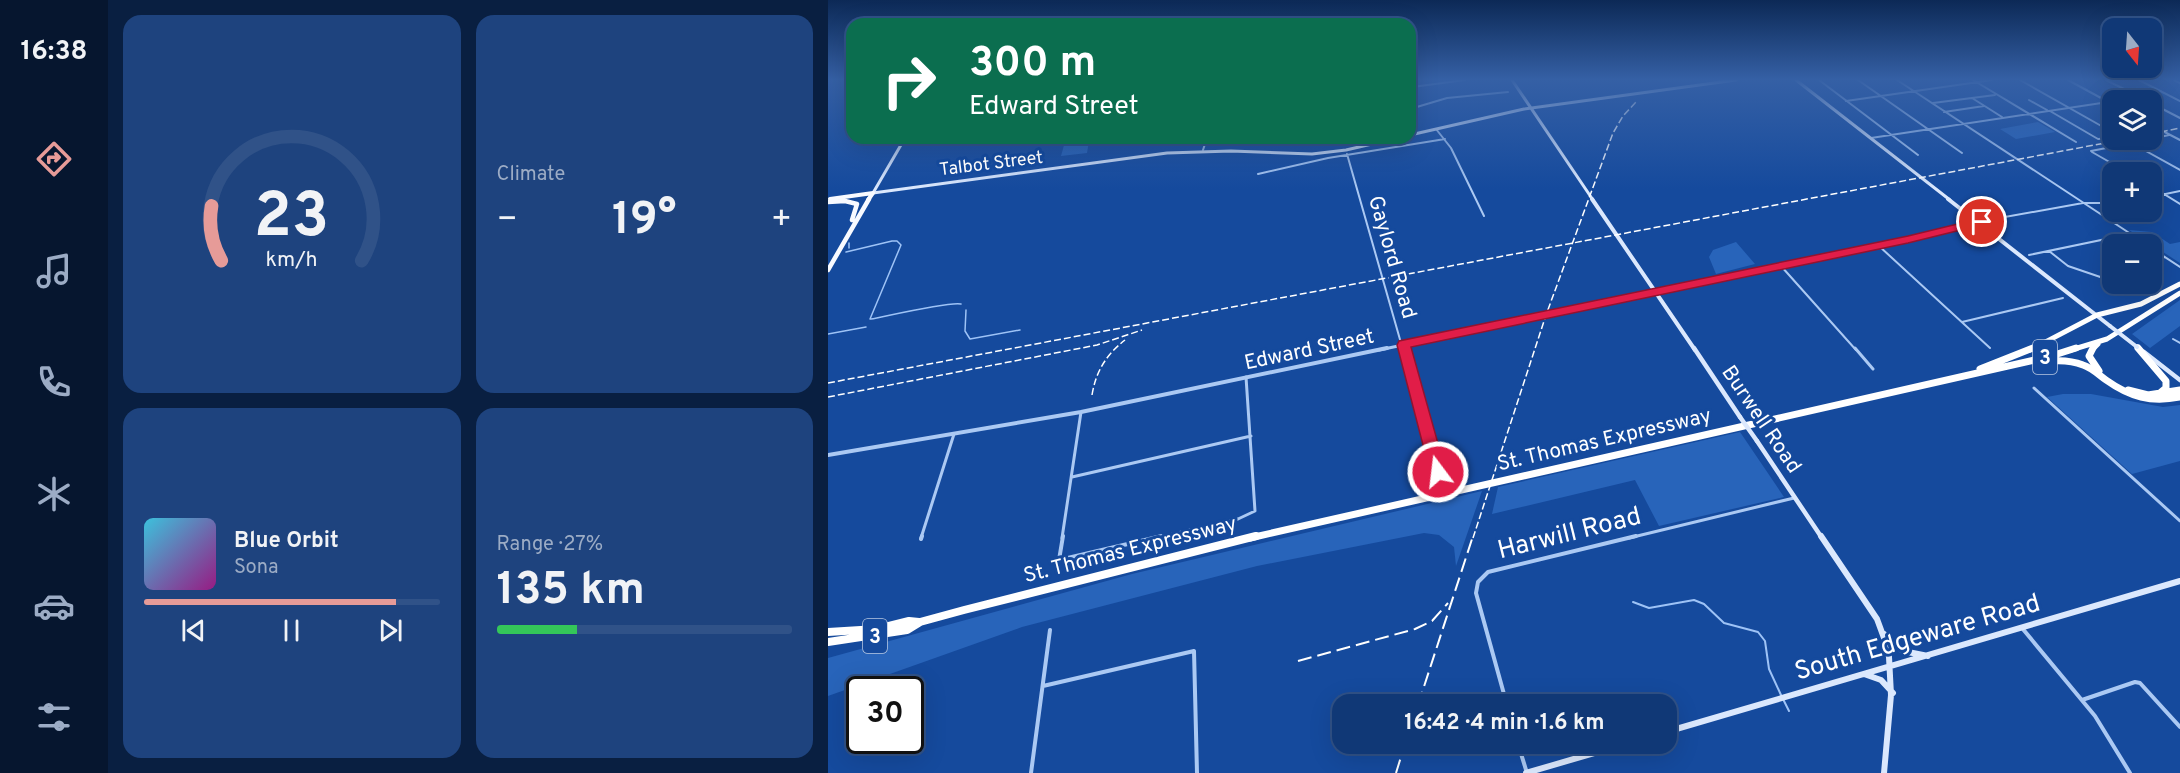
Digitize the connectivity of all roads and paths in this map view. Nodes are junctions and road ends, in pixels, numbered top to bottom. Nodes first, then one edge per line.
1 (1494, 116) edge
2 (1536, 116) edge
3 (1841, 116) edge
4 (1866, 116) edge
5 (1910, 116) edge
6 (1950, 116) edge
7 (2001, 116) edge
8 (2017, 116) edge
9 (2033, 116) edge
10 (2058, 116) edge
11 (2084, 116) edge
12 (2004, 118) junction
13 (1963, 124) junction
14 (2102, 126) edge
15 (1436, 129) junction
16 (1929, 129) junction
17 (2162, 130) edge
18 (1416, 134) edge
19 (1892, 135) junction
20 (2171, 135) junction
21 (2162, 137) edge
22 (1869, 138) junction
23 (1445, 139) junction
24 (2102, 139) edge
25 (2180, 140) edge
26 (2076, 142) dead end
27 (1416, 143) edge
28 (901, 144) edge
29 (1205, 144) edge
30 (1371, 144) edge
31 (1412, 144) edge
32 (2102, 149) edge
33 (1203, 150) junction
34 (2145, 150) edge
35 (1962, 153) dead end
36 (1347, 154) junction
37 (1918, 155) dead end
38 (2110, 162) edge
39 (2180, 170) edge
40 (1253, 175) dead end
41 (2180, 191) edge
42 (873, 192) junction
43 (2164, 194) joint
44 (828, 200) edge
45 (2083, 203) junction
46 (2102, 203) edge
47 (2180, 204) edge
48 (1484, 216) dead end
49 (1977, 222) junction
50 (848, 232) junction
51 (2130, 234) edge
52 (2102, 240) edge
53 (1879, 246) junction
54 (2049, 251) junction
55 (2029, 255) dead end
56 (2164, 257) edge
57 (1781, 266) junction
58 (2180, 267) edge
59 (828, 270) edge
60 (2102, 278) edge
61 (2180, 284) edge
62 (1656, 292) junction
63 (2180, 293) edge
64 (2063, 298) dead end
65 (2097, 315) junction
66 (1962, 322) junction
67 (2106, 339) junction
68 (2173, 339) dead end
69 (2180, 343) edge
70 (1404, 345) junction
71 (2138, 347) junction
72 (1990, 348) dead end
73 (1873, 369) dead end
74 (1983, 372) junction
75 (1246, 377) junction
76 (2180, 380) edge
77 (2034, 388) dead end
78 (2180, 390) edge
79 (1890, 393) junction
80 (2151, 395) junction
81 (2180, 397) edge
82 (1081, 412) junction
83 (954, 434) junction
84 (1251, 436) junction
85 (828, 455) edge
86 (1438, 472) dead end
87 (1071, 477) junction
88 (1796, 497) junction
89 (2180, 521) edge
90 (921, 539) dead end
91 (2180, 581) edge
92 (920, 622) junction
93 (2021, 628) junction
94 (1050, 630) dead end
95 (828, 632) edge
96 (1882, 632) junction
97 (828, 642) edge
98 (1931, 656) junction
99 (1891, 667) junction
100 (1864, 674) junction
101 (1043, 686) junction
102 (1893, 693) junction
103 (1504, 694) edge
104 (2082, 700) junction
105 (2180, 727) edge
106 (1677, 729) edge
107 (1521, 754) edge
108 (1591, 754) edge
109 (1031, 773) edge
110 (1197, 773) edge
111 (1526, 773) edge
112 (1884, 773) edge
113 (2130, 773) edge

1 - 15 main road
2 - 62 main road, Burwell Road
3 - 22 main road
4 - 19 street
5 - 16 street
6 - 13 street
7 - 12 street
8 - 12 street
9 - 26 street
10 - 24 street
11 - 14 street
12 - 13 street
13 - 16 street
13 - 45 street
15 - 18 main road
15 - 23 street
16 - 19 street
16 - 35 street
17 - 20 street
19 - 22 street
19 - 37 street
20 - 21 street
20 - 25 street
22 - 49 main road
23 - 27 street
23 - 48 street
28 - 42 main road
29 - 33 street
30 - 33 main road, Talbot Street
31 - 36 street
32 - 38 street
33 - 42 main road, Talbot Street
34 - 39 street
36 - 40 street
36 - 70 street, Gaylord Road
41 - 43 street
42 - 44 main road
42 - 50 main road
43 - 47 street
44 - 50 main road
45 - 46 street, Edward Street
45 - 49 street, Edward Street
45 - 51 street
49 - 53 street, Edward Street
49 - 65 main road
50 - 59 main road
52 - 54 street
53 - 57 street, Edward Street
53 - 66 street
54 - 55 street
54 - 60 street
56 - 58 street
57 - 62 street, Edward Street
57 - 73 street
61 - 65 highway
62 - 70 street, Edward Street
62 - 88 main road, Burwell Road, bridge
63 - 67 highway, St. Thomas Expressway / 3
64 - 66 street
65 - 71 main road, bridge
65 - 79 highway
66 - 72 street
67 - 74 highway, St. Thomas Expressway / 3
67 - 80 highway
68 - 69 street
70 - 75 street, Edward Street
70 - 86 street, Gaylord Road
71 - 76 main road
71 - 80 highway
74 - 79 highway, St. Thomas Expressway / 3
74 - 81 highway
75 - 82 street, Edward Street
75 - 84 street
77 - 89 street
78 - 80 highway
79 - 92 highway, St. Thomas Expressway / 3
82 - 83 street, Edward Street
82 - 87 street
83 - 85 street, Edward Street
83 - 90 street
84 - 87 street
84 - 87 street
88 - 96 main road, Burwell Road
88 - 103 street, Harwill Road
91 - 93 main road, South Edgeware Road
92 - 95 highway, St. Thomas Expressway / 3
92 - 97 highway, St. Thomas Expressway / 3
93 - 98 main road, South Edgeware Road
93 - 104 street
94 - 101 street
96 - 98 main road
96 - 99 main road, Burwell Road
98 - 99 main road, South Edgeware Road
99 - 100 main road, South Edgeware Road
99 - 102 main road, Burwell Road
100 - 102 main road
100 - 106 main road, South Edgeware Road
101 - 109 street
101 - 110 street
102 - 112 main road, Burwell Road
104 - 105 street
104 - 113 street
107 - 111 street
108 - 111 main road

